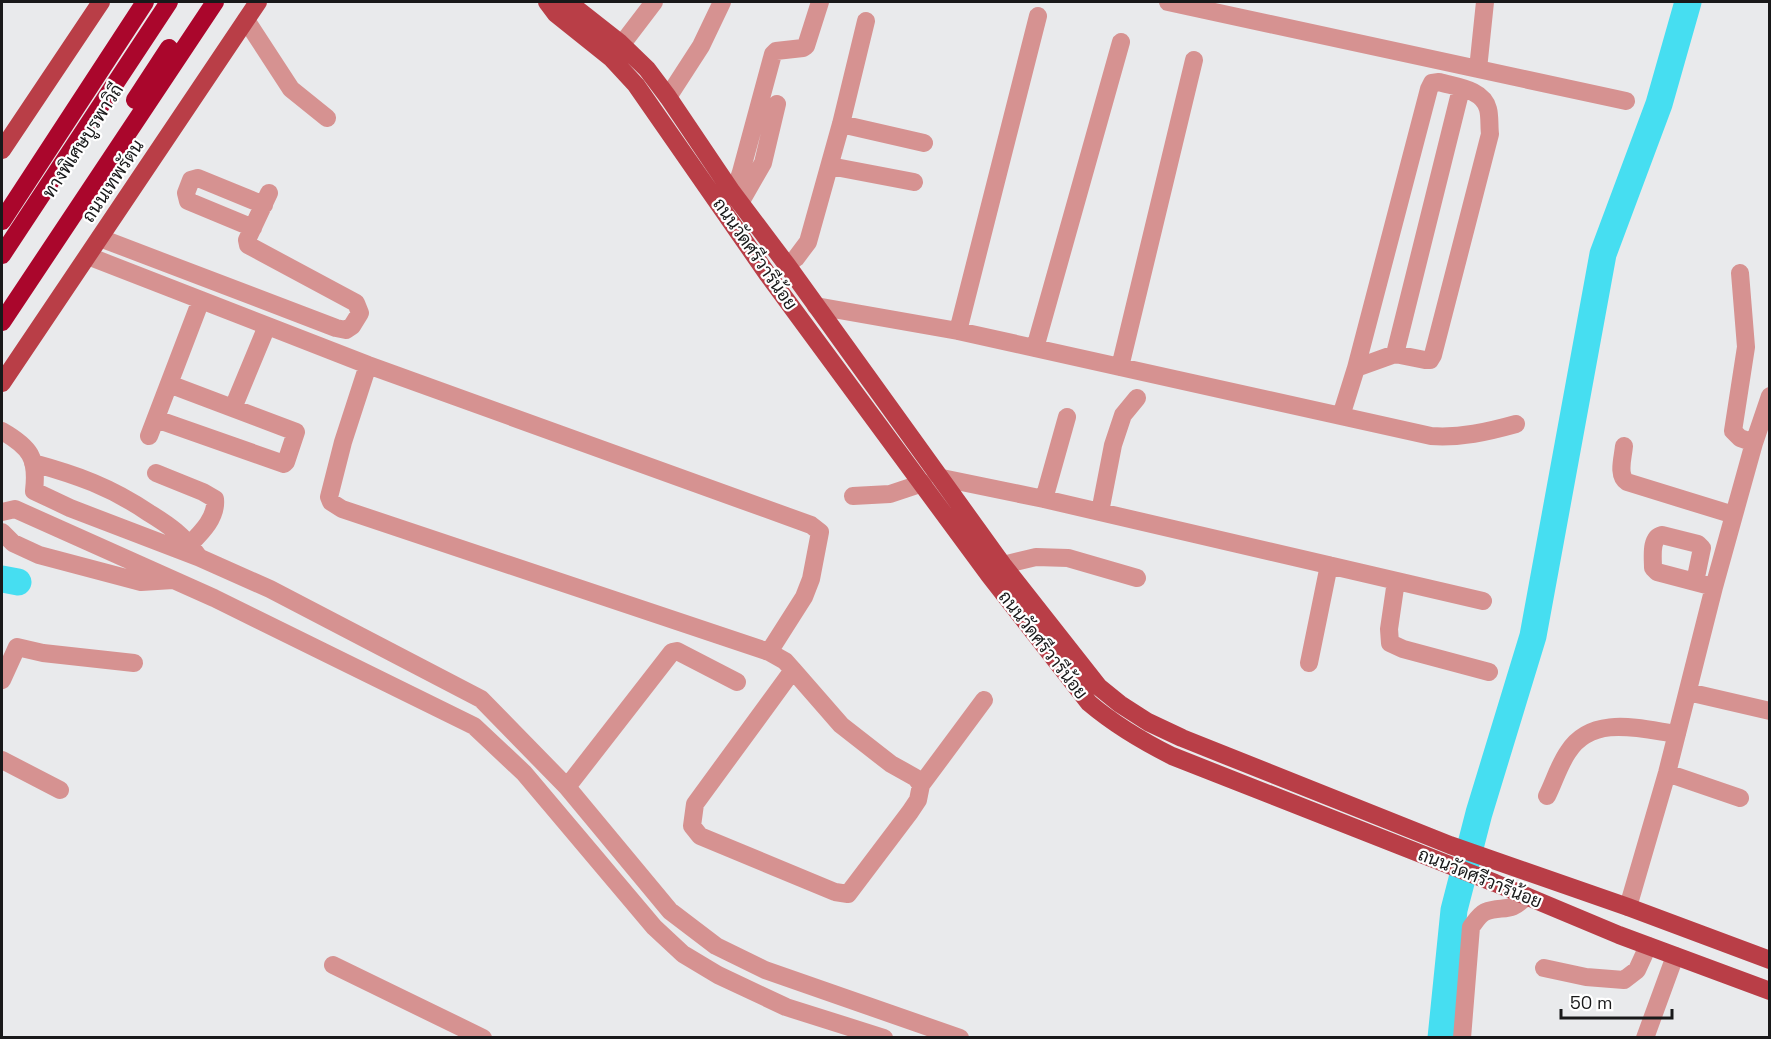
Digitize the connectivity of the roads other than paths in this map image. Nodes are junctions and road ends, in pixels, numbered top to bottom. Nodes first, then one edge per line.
1 (101, 2) edge
2 (145, 2) edge
3 (169, 2) edge
4 (200, 2) edge
5 (215, 2) edge
6 (258, 2) edge
7 (546, 2) edge
8 (568, 2) edge
9 (654, 2) edge
10 (722, 2) edge
11 (820, 2) edge
12 (1168, 2) edge
13 (1485, 2) edge
14 (1038, 15) dead end
15 (246, 20) junction
16 (866, 21) dead end
17 (1122, 42) dead end
18 (622, 44) junction
19 (1194, 60) dead end
20 (1481, 69) junction
21 (1468, 91) junction
22 (668, 96) junction
23 (1626, 101) dead end
24 (777, 104) dead end
25 (327, 118) dead end
26 (841, 124) junction
27 (924, 143) dead end
28 (2, 150) edge
29 (830, 166) junction
30 (914, 182) dead end
31 (736, 198) junction
32 (2, 221) edge
33 (253, 228) junction
34 (100, 238) junction
35 (2, 255) edge
36 (88, 256) junction
37 (787, 265) junction
38 (1740, 273) dead end
39 (201, 300) junction
40 (2, 304) edge
41 (816, 306) junction
42 (2, 322) edge
43 (267, 326) junction
44 (957, 331) junction
45 (1035, 348) junction
46 (1395, 354) junction
47 (368, 365) junction
48 (1120, 367) junction
49 (1356, 368) junction
50 (2, 383) edge
51 (169, 384) junction
52 (1770, 396) edge
53 (1137, 398) dead end
54 (233, 408) junction
55 (1341, 416) junction
56 (1067, 417) dead end
57 (1516, 424) dead end
58 (2, 430) edge
59 (1754, 443) junction
60 (1624, 446) dead end
61 (33, 463) junction
62 (156, 473) dead end
63 (942, 477) junction
64 (923, 483) junction
65 (34, 491) junction
66 (853, 496) dead end
67 (1044, 498) junction
68 (8, 510) edge
69 (1100, 512) junction
70 (1734, 515) junction
71 (2, 532) edge
72 (194, 550) junction
73 (1003, 565) junction
74 (1329, 565) junction
75 (1137, 578) dead end
76 (174, 580) junction
77 (1396, 581) junction
78 (1695, 582) dead end
79 (1714, 587) junction
80 (1483, 601) dead end
81 (9, 644) edge
82 (769, 652) junction
83 (399, 657) junction
84 (134, 663) dead end
85 (1309, 663) dead end
86 (793, 670) junction
87 (1489, 672) dead end
88 (2, 680) edge
89 (737, 682) dead end
90 (386, 683) junction
91 (1688, 692) junction
92 (984, 700) dead end
93 (1770, 711) edge
94 (1677, 734) junction
95 (2, 760) edge
96 (1667, 772) junction
97 (921, 785) junction
98 (567, 787) junction
99 (60, 790) dead end
100 (1547, 795) dead end
101 (1740, 798) dead end
102 (1526, 896) junction
103 (1628, 907) junction
104 (1648, 946) junction
105 (1675, 956) junction
106 (1770, 960) edge
107 (333, 965) dead end
108 (1544, 968) dead end
109 (1770, 991) edge
110 (483, 1038) edge
111 (884, 1038) edge
112 (960, 1038) edge
113 (1461, 1038) edge
114 (1645, 1038) edge

1 - 28 main road
2 - 32 highway
3 - 35 highway, ทางพิเศษบูรพาวิถี
4 - 40 highway, ทางพิเศษบูรพาวิถี
5 - 42 highway, ถนนเทพรัตน
6 - 15 main road, ถนนเทพรัตน
7 - 64 main road, ถนนวัดศรีวารีน้อย
8 - 18 main road, ถนนวัดศรีวารีน้อย
9 - 18 street
10 - 22 street
11 - 31 street
12 - 20 street
13 - 20 street
14 - 44 street
15 - 25 street
15 - 34 main road, ถนนเทพรัตน
16 - 26 street
17 - 45 street
18 - 22 main road, ถนนวัดศรีวารีน้อย
19 - 48 street
20 - 21 street
20 - 23 street
21 - 46 street
21 - 46 street
21 - 49 street
22 - 31 main road, ถนนวัดศรีวารีน้อย
24 - 31 street
26 - 27 street
26 - 29 street
29 - 30 street
29 - 37 street
31 - 37 main road, ถนนวัดศรีวารีน้อย
33 - 33 street
33 - 34 street
34 - 36 main road, ถนนเทพรัตน
36 - 39 street
36 - 50 main road, ถนนเทพรัตน
37 - 41 main road, ถนนวัดศรีวารีน้อย
38 - 59 street
39 - 43 street
39 - 51 street
41 - 44 street
41 - 63 main road, ถนนวัดศรีวารีน้อย
43 - 47 street
43 - 54 street
44 - 45 street
45 - 48 street
46 - 49 street
47 - 82 street
47 - 82 street
48 - 55 street
49 - 55 street
51 - 54 street
51 - 54 street
52 - 59 street
53 - 69 street
55 - 57 street
56 - 67 street
58 - 61 street
59 - 70 street
60 - 70 street
61 - 65 street
61 - 72 street
62 - 72 street
63 - 67 street
63 - 73 main road, ถนนวัดศรีวารีน้อย
64 - 66 street
64 - 102 main road, ถนนวัดศรีวารีน้อย
65 - 68 street
65 - 72 street
67 - 69 street
68 - 76 street
69 - 74 street
70 - 79 street
71 - 76 street
72 - 83 street
73 - 75 street
73 - 103 main road, ถนนวัดศรีวารีน้อย
74 - 77 street
74 - 85 street
76 - 90 street
77 - 80 street
77 - 87 street
78 - 79 street
79 - 91 street
81 - 84 street
81 - 88 street
82 - 86 street
83 - 90 street
83 - 98 street
86 - 97 street
86 - 97 street
89 - 98 street
90 - 111 street
91 - 93 street
91 - 94 street
92 - 97 street
94 - 96 street
94 - 100 street
95 - 99 street
96 - 101 street
96 - 103 street
98 - 112 street
102 - 104 main road, ถนนวัดศรีวารีน้อย
102 - 113 street
103 - 106 main road, ถนนวัดศรีวารีน้อย
104 - 105 main road, ถนนวัดศรีวารีน้อย
104 - 108 street
105 - 109 main road, ถนนวัดศรีวารีน้อย
105 - 114 street
107 - 110 street

